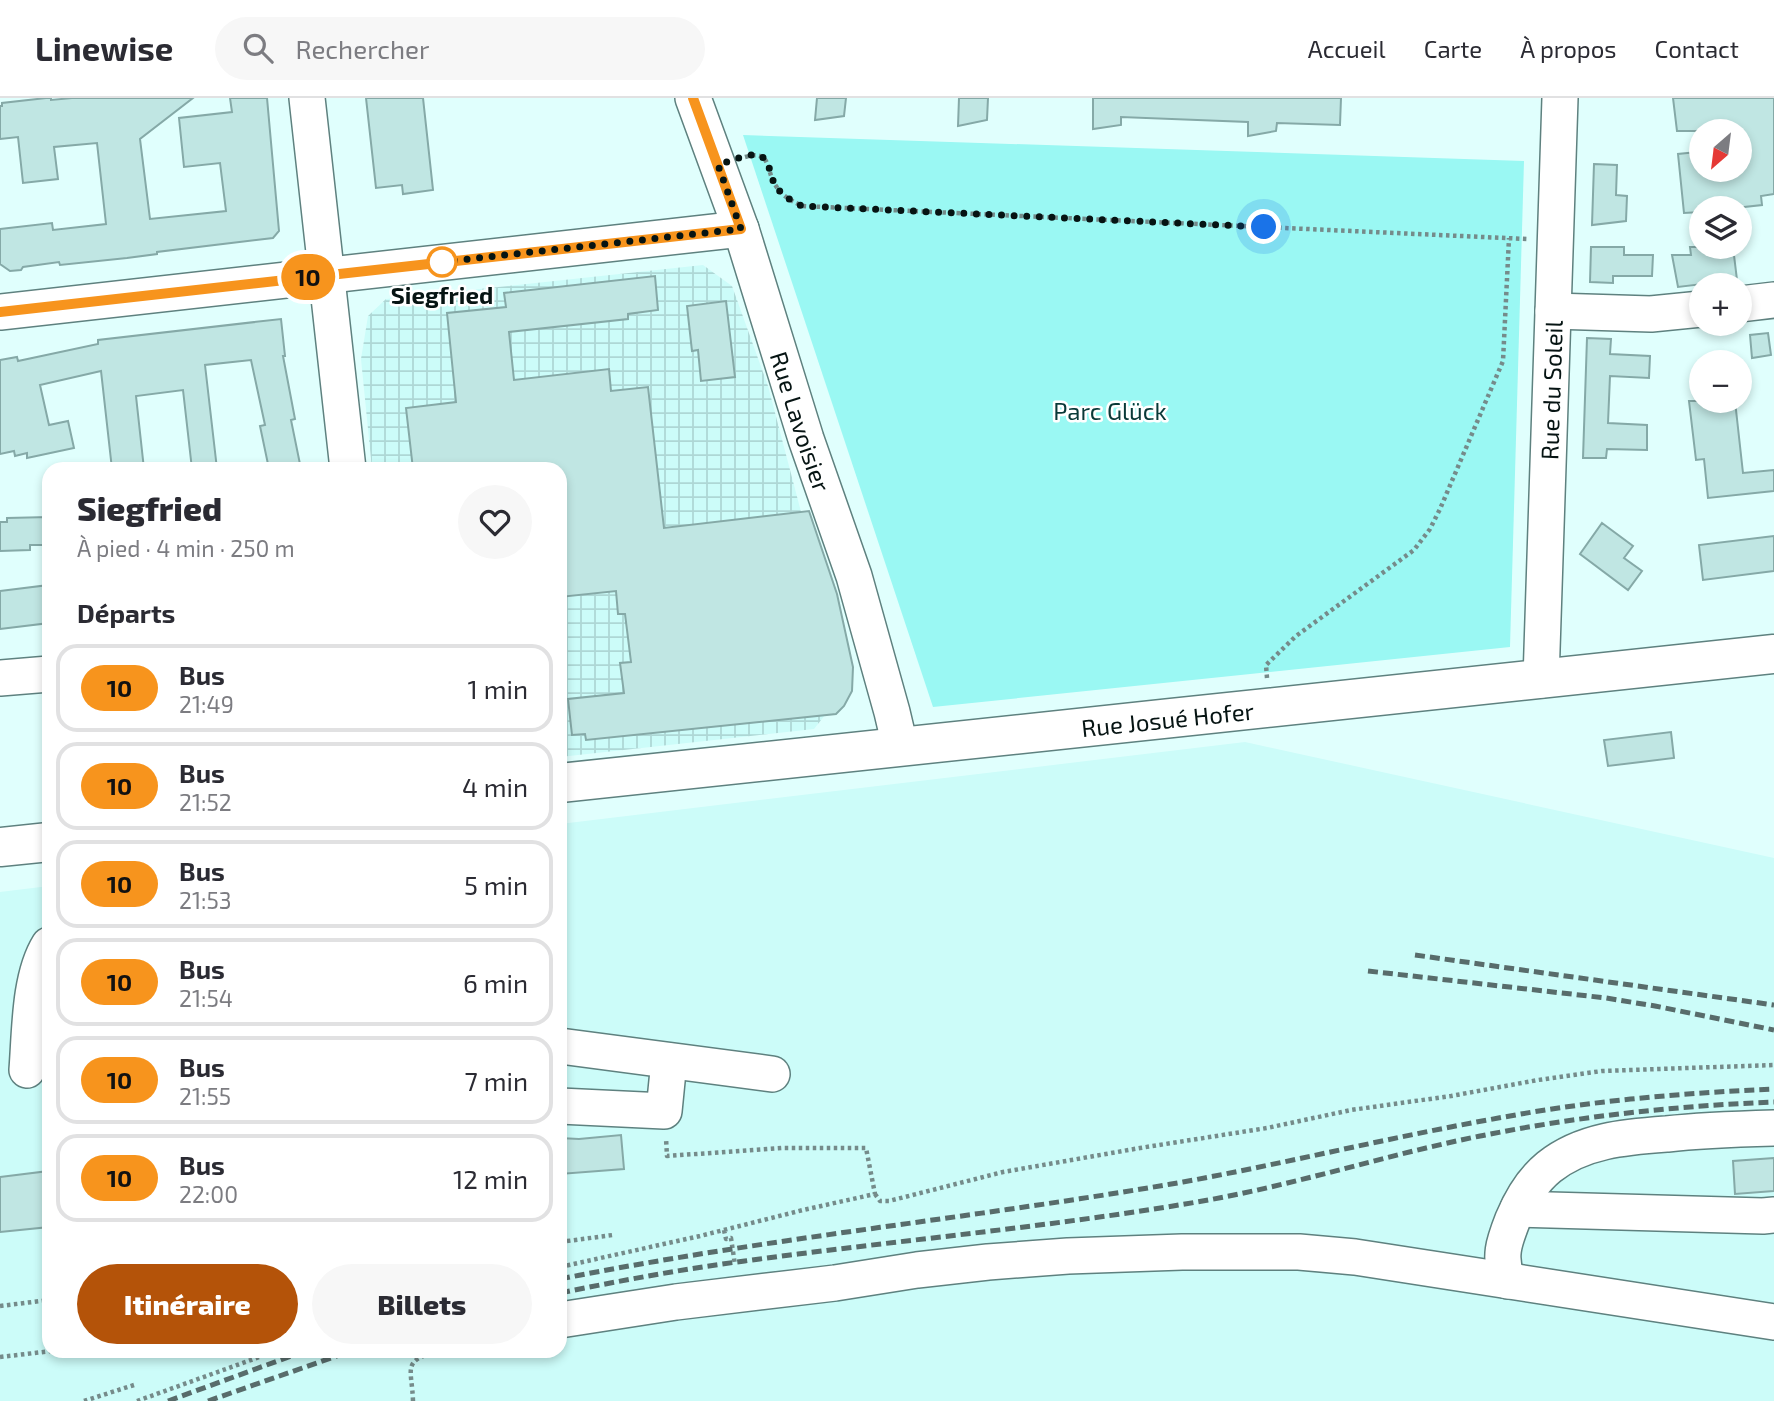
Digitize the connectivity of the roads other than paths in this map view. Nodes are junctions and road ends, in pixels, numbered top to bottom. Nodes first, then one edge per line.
1 (307, 98) edge
2 (693, 98) edge
3 (1560, 98) edge
4 (741, 229) junction
5 (326, 275) junction
6 (1774, 300) edge
7 (1752, 303) edge
8 (1689, 310) edge
9 (1553, 311) junction
10 (0, 312) edge
11 (347, 462) edge
12 (1774, 654) edge
13 (42, 675) edge
14 (0, 678) edge
15 (1541, 680) junction
16 (900, 746) junction
17 (567, 782) edge
18 (42, 843) edge
19 (0, 847) edge
20 (42, 957) edge
21 (567, 1047) edge
22 (669, 1061) junction
23 (25, 1070) edge
24 (772, 1074) dead end
25 (567, 1106) edge
26 (1774, 1128) edge
27 (1518, 1209) junction
28 (1774, 1215) edge
29 (1508, 1281) junction
30 (567, 1319) edge
31 (1774, 1322) edge

1 - 5 street
2 - 4 street, Rue Lavoisier
3 - 9 street, Rue du Soleil
4 - 5 street
4 - 16 street, Rue Lavoisier
5 - 10 street
5 - 11 street
6 - 7 street
8 - 9 street
9 - 15 street, Rue du Soleil
12 - 15 main road, Rue Josué Hofer
13 - 14 street
15 - 16 main road, Rue Josué Hofer
16 - 17 main road, Rue Josué Hofer
18 - 19 main road
20 - 23 street
21 - 22 street
22 - 24 street
22 - 25 street
26 - 27 street
27 - 28 street
27 - 29 street
29 - 30 street
29 - 31 street

